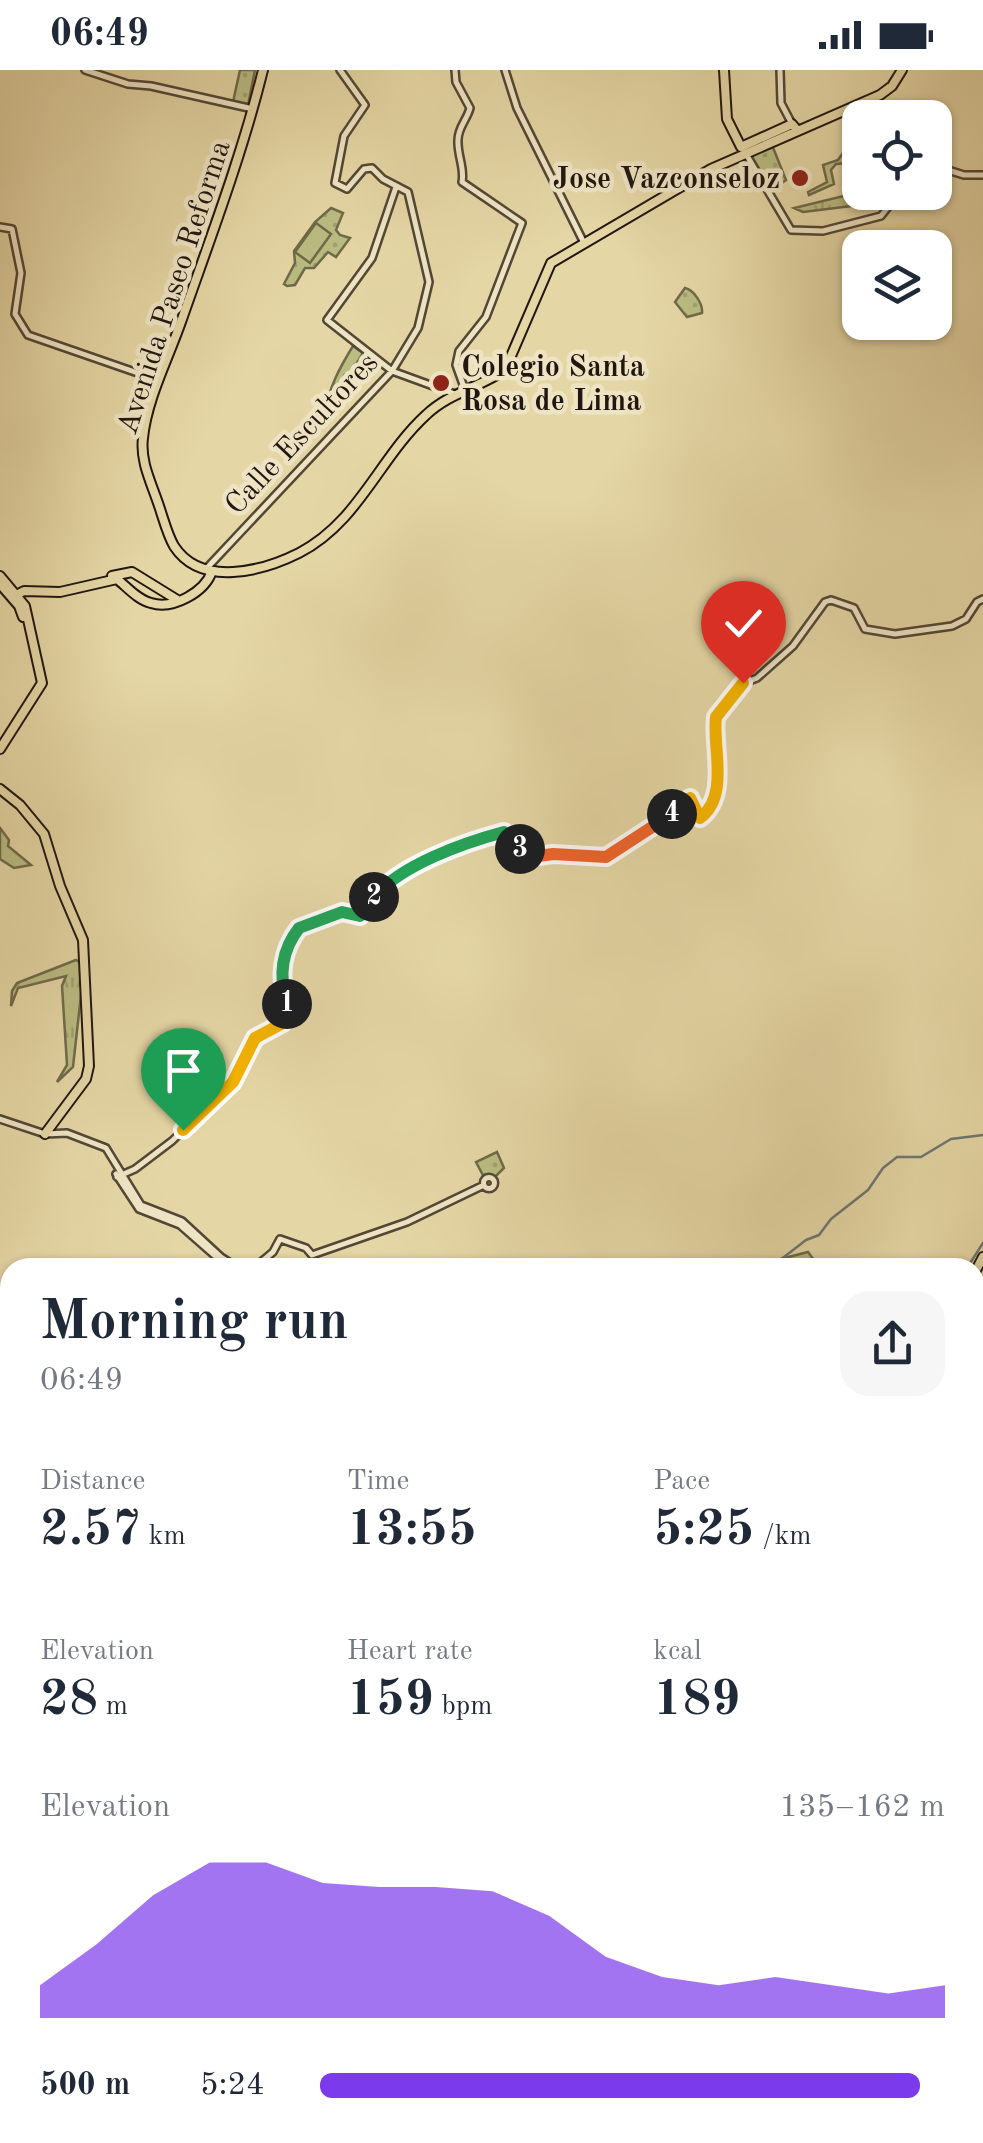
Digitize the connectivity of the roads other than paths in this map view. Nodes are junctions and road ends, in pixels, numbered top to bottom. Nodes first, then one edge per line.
1 (85, 70) edge
2 (260, 70) edge
3 (340, 70) edge
4 (455, 70) edge
5 (508, 70) edge
6 (727, 70) edge
7 (780, 70) edge
8 (902, 70) edge
9 (251, 112) junction
10 (795, 127) junction
11 (744, 149) junction
12 (952, 171) edge
13 (983, 175) edge
14 (396, 186) junction
15 (886, 210) edge
16 (0, 227) edge
17 (584, 243) junction
18 (392, 371) junction
19 (160, 381) junction
20 (465, 390) junction
21 (455, 394) junction
22 (209, 570) junction
23 (0, 576) edge
24 (116, 577) junction
25 (0, 584) edge
26 (15, 596) junction
27 (983, 599) edge
28 (179, 601) junction
29 (0, 740) edge
30 (0, 749) edge
31 (0, 789) edge
32 (0, 1119) edge
33 (45, 1134) junction
34 (117, 1165) junction
35 (129, 1171) junction
36 (120, 1177) junction
37 (484, 1186) dead end
38 (222, 1258) edge
39 (266, 1258) edge

1 - 9 street
2 - 9 main road, Avenida Paseo Reforma
3 - 14 street
4 - 20 street
5 - 17 street
6 - 11 main road
7 - 10 street
8 - 10 main road
9 - 19 main road, Avenida Paseo Reforma
10 - 11 main road
11 - 15 street
11 - 17 main road
12 - 13 street
14 - 18 street, Calle Escultores
14 - 18 street
16 - 19 street
17 - 20 main road
18 - 21 street
18 - 22 street, Calle Escultores
19 - 22 main road, Avenida Paseo Reforma
20 - 21 main road
21 - 22 main road
22 - 28 main road
23 - 26 main road
24 - 26 main road
24 - 28 main road
24 - 28 main road
25 - 26 main road
26 - 29 main road
26 - 30 main road
27 - 35 street
31 - 33 main road
32 - 33 street
33 - 34 street
34 - 35 street
34 - 36 street
35 - 36 street
36 - 38 street
37 - 39 street

